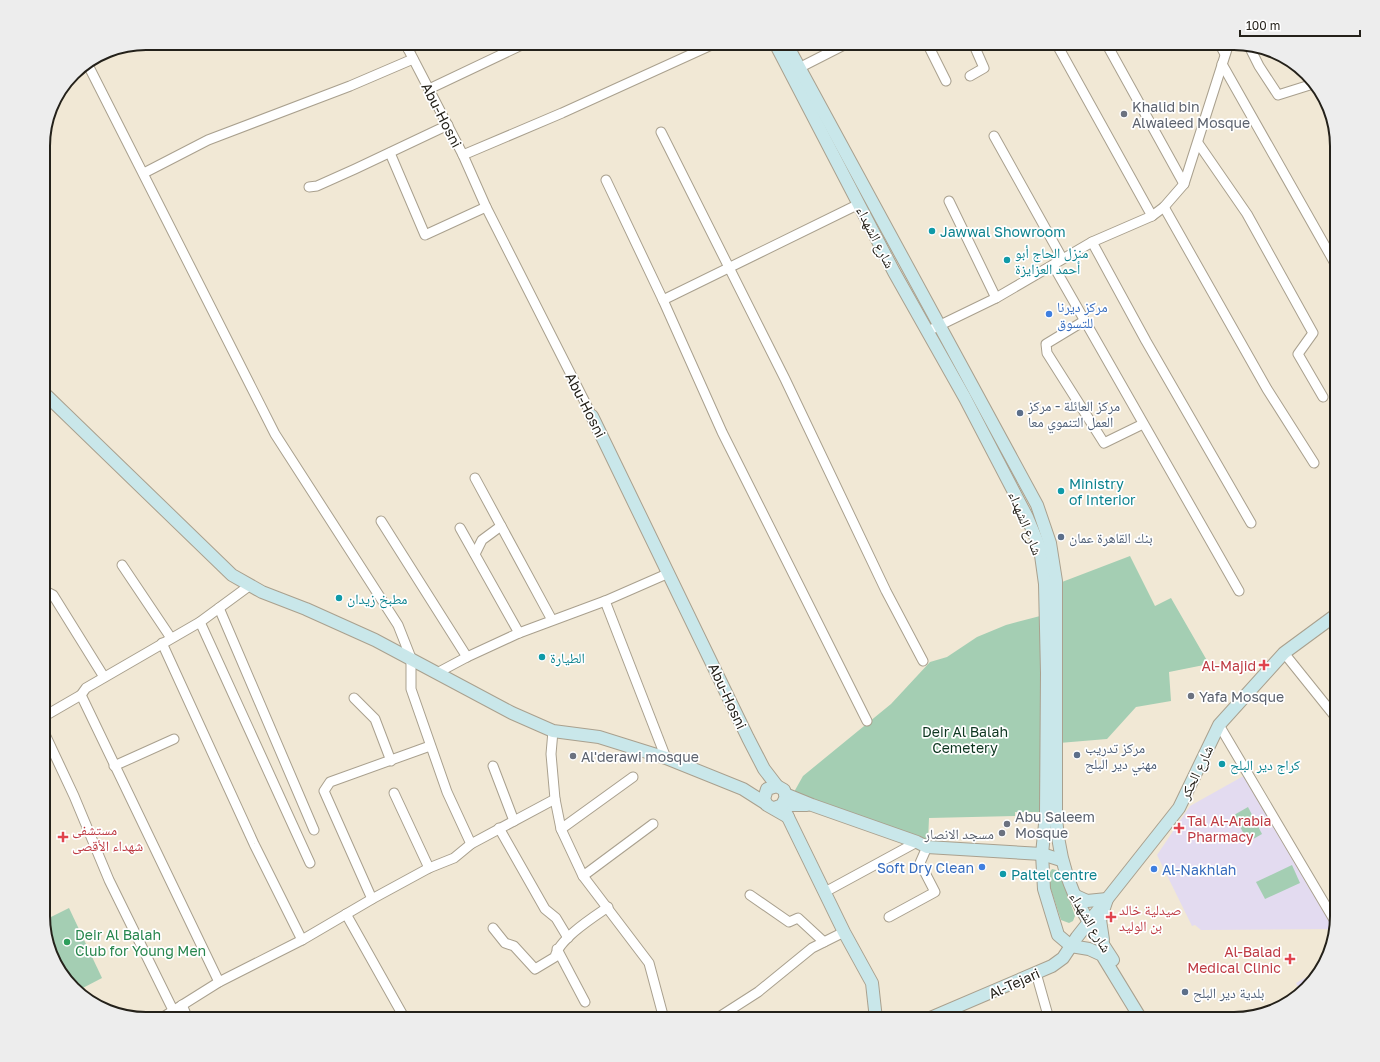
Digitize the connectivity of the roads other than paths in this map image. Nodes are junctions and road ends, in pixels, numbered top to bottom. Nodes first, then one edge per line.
1 (408, 50) edge
2 (511, 50) edge
3 (701, 50) edge
4 (779, 50) edge
5 (788, 50) edge
6 (834, 50) edge
7 (930, 50) edge
8 (977, 50) edge
9 (1060, 50) edge
10 (1110, 50) edge
11 (1222, 50) edge
12 (1226, 50) edge
13 (1252, 52) edge
14 (1224, 54) junction
15 (413, 58) junction
16 (1222, 64) junction
17 (90, 69) edge
18 (795, 70) junction
19 (970, 76) dead end
20 (946, 81) dead end
21 (1308, 86) edge
22 (429, 89) junction
23 (448, 125) junction
24 (661, 132) dead end
25 (994, 136) dead end
26 (1198, 143) junction
27 (390, 153) junction
28 (463, 156) junction
29 (144, 173) junction
30 (606, 180) dead end
31 (1184, 184) junction
32 (309, 187) dead end
33 (949, 201) dead end
34 (859, 204) junction
35 (486, 207) junction
36 (1164, 207) junction
37 (1152, 216) junction
38 (1092, 242) junction
39 (1330, 255) edge
40 (1062, 258) junction
41 (1053, 265) junction
42 (729, 267) junction
43 (996, 298) junction
44 (663, 300) junction
45 (1084, 321) junction
46 (940, 325) junction
47 (928, 331) junction
48 (1323, 397) dead end
49 (50, 399) edge
50 (592, 416) joint
51 (1143, 424) junction
52 (1314, 463) dead end
53 (475, 478) dead end
54 (381, 521) dead end
55 (1251, 523) dead end
56 (501, 526) junction
57 (460, 528) dead end
58 (475, 554) junction
59 (122, 565) dead end
60 (669, 573) junction
61 (249, 586) junction
62 (1239, 591) dead end
63 (50, 594) edge
64 (605, 601) junction
65 (219, 608) junction
66 (1330, 619) edge
67 (552, 620) junction
68 (200, 622) junction
69 (519, 633) junction
70 (171, 638) junction
71 (162, 643) junction
72 (1284, 653) junction
73 (467, 657) junction
74 (411, 658) junction
75 (923, 660) dead end
76 (437, 673) junction
77 (104, 677) junction
78 (80, 695) junction
79 (354, 698) dead end
80 (1330, 711) edge
81 (50, 713) edge
82 (867, 721) dead end
83 (1219, 725) junction
84 (553, 731) junction
85 (174, 738) dead end
86 (50, 745) edge
87 (430, 746) junction
88 (666, 758) junction
89 (391, 761) junction
90 (114, 766) junction
91 (492, 766) dead end
92 (633, 777) dead end
93 (743, 789) junction
94 (776, 790) junction
95 (394, 794) dead end
96 (556, 800) junction
97 (774, 805) junction
98 (812, 805) junction
99 (514, 820) junction
100 (653, 824) dead end
101 (498, 828) junction
102 (561, 829) junction
103 (314, 830) dead end
104 (471, 844) junction
105 (922, 844) junction
106 (1042, 854) junction
107 (1061, 860) junction
108 (310, 863) dead end
109 (430, 868) junction
110 (582, 876) junction
111 (825, 892) junction
112 (750, 895) dead end
113 (1074, 895) junction
114 (372, 899) junction
115 (1107, 899) junction
116 (608, 907) junction
117 (1330, 913) edge
118 (346, 914) junction
119 (889, 917) dead end
120 (1088, 923) junction
121 (492, 928) dead end
122 (844, 932) junction
123 (568, 938) junction
124 (302, 940) junction
125 (824, 942) junction
126 (1071, 946) junction
127 (1105, 947) junction
128 (557, 949) junction
129 (1036, 973) junction
130 (219, 982) junction
131 (585, 1002) dead end
132 (182, 1005) junction
133 (173, 1010) junction
134 (170, 1012) edge
135 (185, 1012) edge
136 (401, 1012) edge
137 (662, 1012) edge
138 (727, 1012) edge
139 (875, 1012) edge
140 (944, 1012) edge
141 (1047, 1012) edge
142 (1137, 1012) edge
143 (1145, 1012) edge

1 - 15 street, Abu-Hosni
2 - 22 street
3 - 28 street
4 - 18 street, شارع الشهداء
5 - 18 street, شارع الشهداء
6 - 18 street
7 - 20 street
8 - 19 street
9 - 37 street
10 - 31 street
11 - 14 street
12 - 14 street
13 - 21 street
14 - 16 street
15 - 22 street, Abu-Hosni
15 - 29 street
16 - 26 street
16 - 39 street
17 - 29 street
18 - 34 street, شارع الشهداء
18 - 46 street, شارع الشهداء
22 - 23 street, Abu-Hosni
23 - 27 street
23 - 28 street, Abu-Hosni
24 - 42 street
25 - 40 street
26 - 31 street
26 - 48 street
27 - 32 street
27 - 35 street
28 - 35 street, Abu-Hosni
29 - 74 street
30 - 44 street
31 - 36 street
33 - 43 street
34 - 42 street
34 - 47 street, شارع الشهداء
35 - 50 street, Abu-Hosni
36 - 37 street
36 - 52 street
37 - 38 street
38 - 40 street
38 - 55 street
40 - 41 street
41 - 43 street
41 - 45 street
42 - 44 street
42 - 75 street
43 - 46 street
44 - 82 street
45 - 51 street
45 - 51 street
46 - 47 street
46 - 107 street, شارع الشهداء
47 - 106 street, شارع الشهداء
49 - 61 street
50 - 60 street, Abu-Hosni
51 - 62 street
53 - 56 street
54 - 73 street
56 - 58 street
56 - 67 street
57 - 58 street
58 - 69 street
59 - 70 street
60 - 64 street
60 - 94 street, Abu-Hosni
61 - 65 street
61 - 74 street
63 - 77 street
64 - 67 street
64 - 88 street
65 - 68 street
65 - 103 street
66 - 72 street, شارع الحكر
67 - 69 street
68 - 70 street
68 - 108 street
69 - 73 street
70 - 71 street
71 - 77 street
71 - 124 street
72 - 80 street
72 - 83 street, شارع الحكر
73 - 76 street
74 - 76 street
74 - 87 street
76 - 84 street
77 - 78 street
78 - 81 street
78 - 90 street
79 - 89 street
83 - 115 street, شارع الحكر
83 - 117 street
84 - 88 street
84 - 96 street
85 - 90 street
86 - 133 street
87 - 89 street
87 - 104 street
88 - 93 street
89 - 114 street
90 - 130 street
91 - 99 street
92 - 102 street
93 - 94 street
93 - 97 street
94 - 97 street
94 - 97 street
94 - 98 street
95 - 109 street
96 - 99 street
96 - 102 street
97 - 98 street
97 - 111 street
98 - 105 street
99 - 101 street
100 - 110 street
101 - 104 street
101 - 123 street
102 - 110 street
104 - 109 street
105 - 106 street
105 - 111 street
105 - 119 street
106 - 107 street
106 - 126 street, شارع الشهداء
107 - 113 street, شارع الشهداء
109 - 114 street
110 - 116 street
111 - 122 street
112 - 125 street
113 - 115 street
113 - 120 street, شارع الشهداء
114 - 118 street
115 - 120 street, شارع الحكر
115 - 127 street
116 - 123 street
116 - 137 street
118 - 124 street
118 - 136 street
120 - 126 street, شارع الحكر
120 - 127 street, شارع الشهداء
121 - 128 street
122 - 125 street
122 - 139 street
123 - 128 street
124 - 130 street
125 - 138 street
126 - 129 street, Al-Tejari
126 - 142 street, شارع الشهداء
127 - 143 street, شارع الشهداء
128 - 131 street
129 - 140 street, Al-Tejari
129 - 141 street
130 - 132 street
132 - 133 street
132 - 135 street
133 - 134 street

